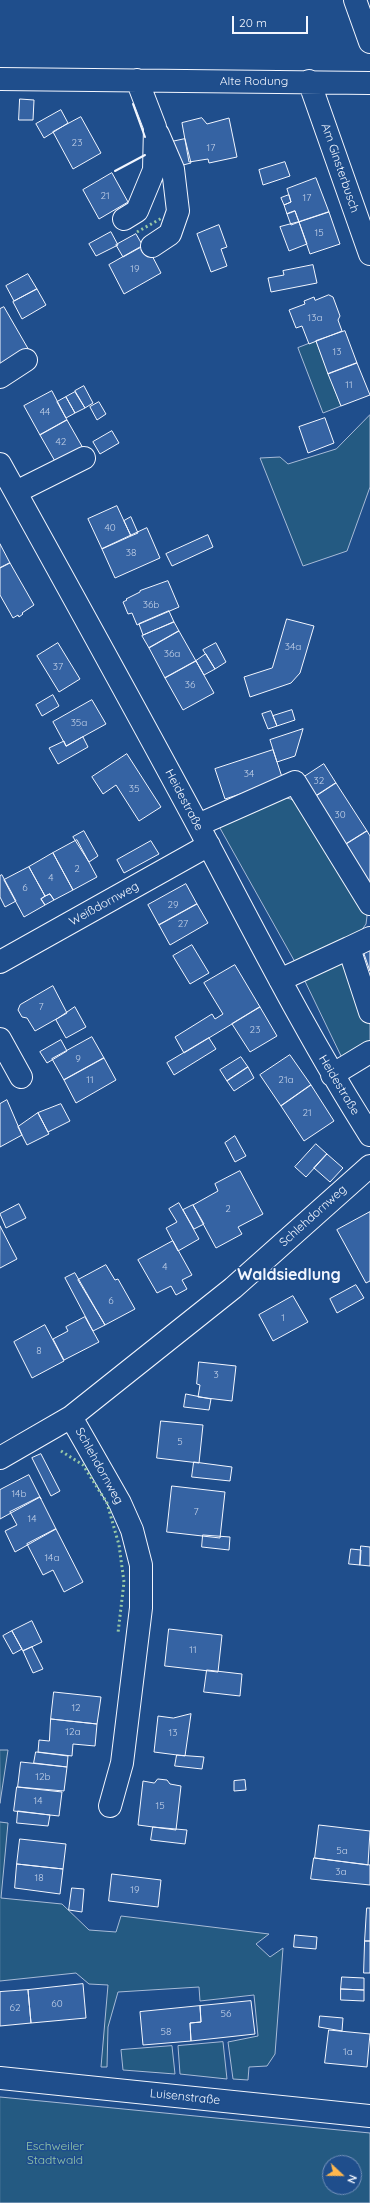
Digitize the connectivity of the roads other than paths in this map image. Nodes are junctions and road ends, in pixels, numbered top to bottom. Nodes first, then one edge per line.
1 (355, 0) edge
2 (370, 42) edge
3 (0, 80) edge
4 (137, 80) junction
5 (309, 81) junction
6 (370, 83) edge
7 (155, 127) junction
8 (124, 219) dead end
9 (152, 246) dead end
10 (370, 254) edge
11 (26, 360) dead end
12 (0, 377) edge
13 (84, 458) dead end
14 (0, 464) edge
15 (16, 492) junction
16 (198, 826) junction
17 (209, 845) junction
18 (370, 904) edge
19 (370, 938) edge
20 (349, 948) junction
21 (0, 962) edge
22 (280, 980) junction
23 (370, 1012) edge
24 (0, 1039) edge
25 (370, 1052) edge
26 (332, 1075) junction
27 (21, 1077) dead end
28 (370, 1135) edge
29 (370, 1166) edge
30 (71, 1417) junction
31 (0, 1458) edge
32 (110, 1806) dead end
33 (0, 2078) edge
34 (370, 2116) edge

1 - 2 street
3 - 4 street, Alte Rodung
4 - 5 street, Alte Rodung
4 - 7 street
5 - 6 street, Alte Rodung
5 - 10 street, Am Ginsterbusch
7 - 8 street
7 - 9 street
11 - 12 street
13 - 15 street
14 - 15 street, Heidestraße
15 - 16 street, Heidestraße
16 - 17 street, Heidestraße
16 - 18 street
17 - 21 street, Weißdornweg
17 - 22 street, Heidestraße
19 - 20 street
20 - 22 street
20 - 23 street
22 - 26 street, Heidestraße
24 - 27 street
25 - 26 street
26 - 28 street, Heidestraße
29 - 30 street, Schlehdornweg
30 - 31 street
30 - 32 street, Schlehdornweg
33 - 34 street, Luisenstraße

